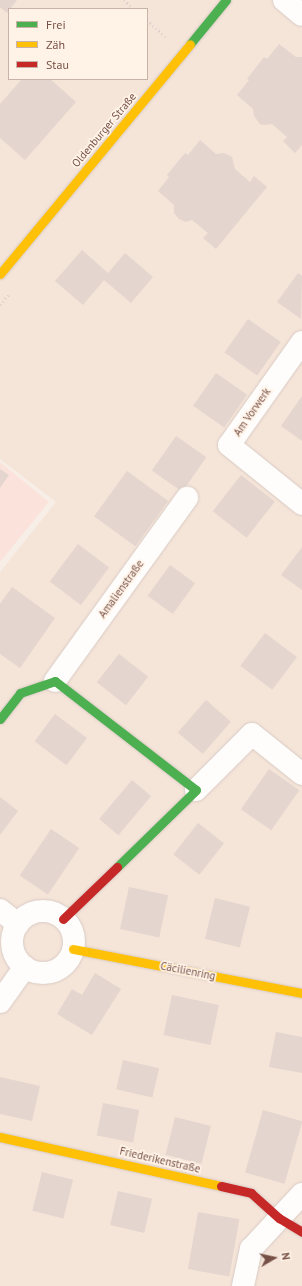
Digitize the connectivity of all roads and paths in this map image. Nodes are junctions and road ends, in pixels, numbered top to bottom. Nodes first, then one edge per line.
1 (124, 0) edge
2 (226, 0) edge
3 (284, 0) edge
4 (133, 8) edge
5 (302, 14) edge
6 (148, 21) edge
7 (169, 39) dead end
8 (0, 274) edge
9 (302, 342) edge
10 (187, 498) dead end
11 (302, 504) edge
12 (55, 680) junction
13 (0, 719) edge
14 (302, 774) edge
15 (196, 790) junction
16 (0, 910) edge
17 (63, 919) junction
18 (18, 924) junction
19 (73, 949) junction
20 (25, 967) junction
21 (302, 993) edge
22 (0, 1002) edge
23 (0, 1137) edge
24 (302, 1194) edge
25 (279, 1218) junction
26 (302, 1232) edge
27 (243, 1286) edge

1 - 4 path
2 - 8 street, Oldenburger Straße
3 - 5 street
6 - 7 path
9 - 11 street, Am Vorwerk
10 - 12 street, Amalienstraße
12 - 13 street
12 - 15 street
14 - 15 street
15 - 17 street
16 - 18 street
17 - 18 street
17 - 19 street
18 - 20 street
19 - 20 street
19 - 21 street, Cäcilienring
20 - 22 street
23 - 25 street, Friederikenstraße
24 - 25 street
25 - 26 street, Friederikenstraße
25 - 27 street

